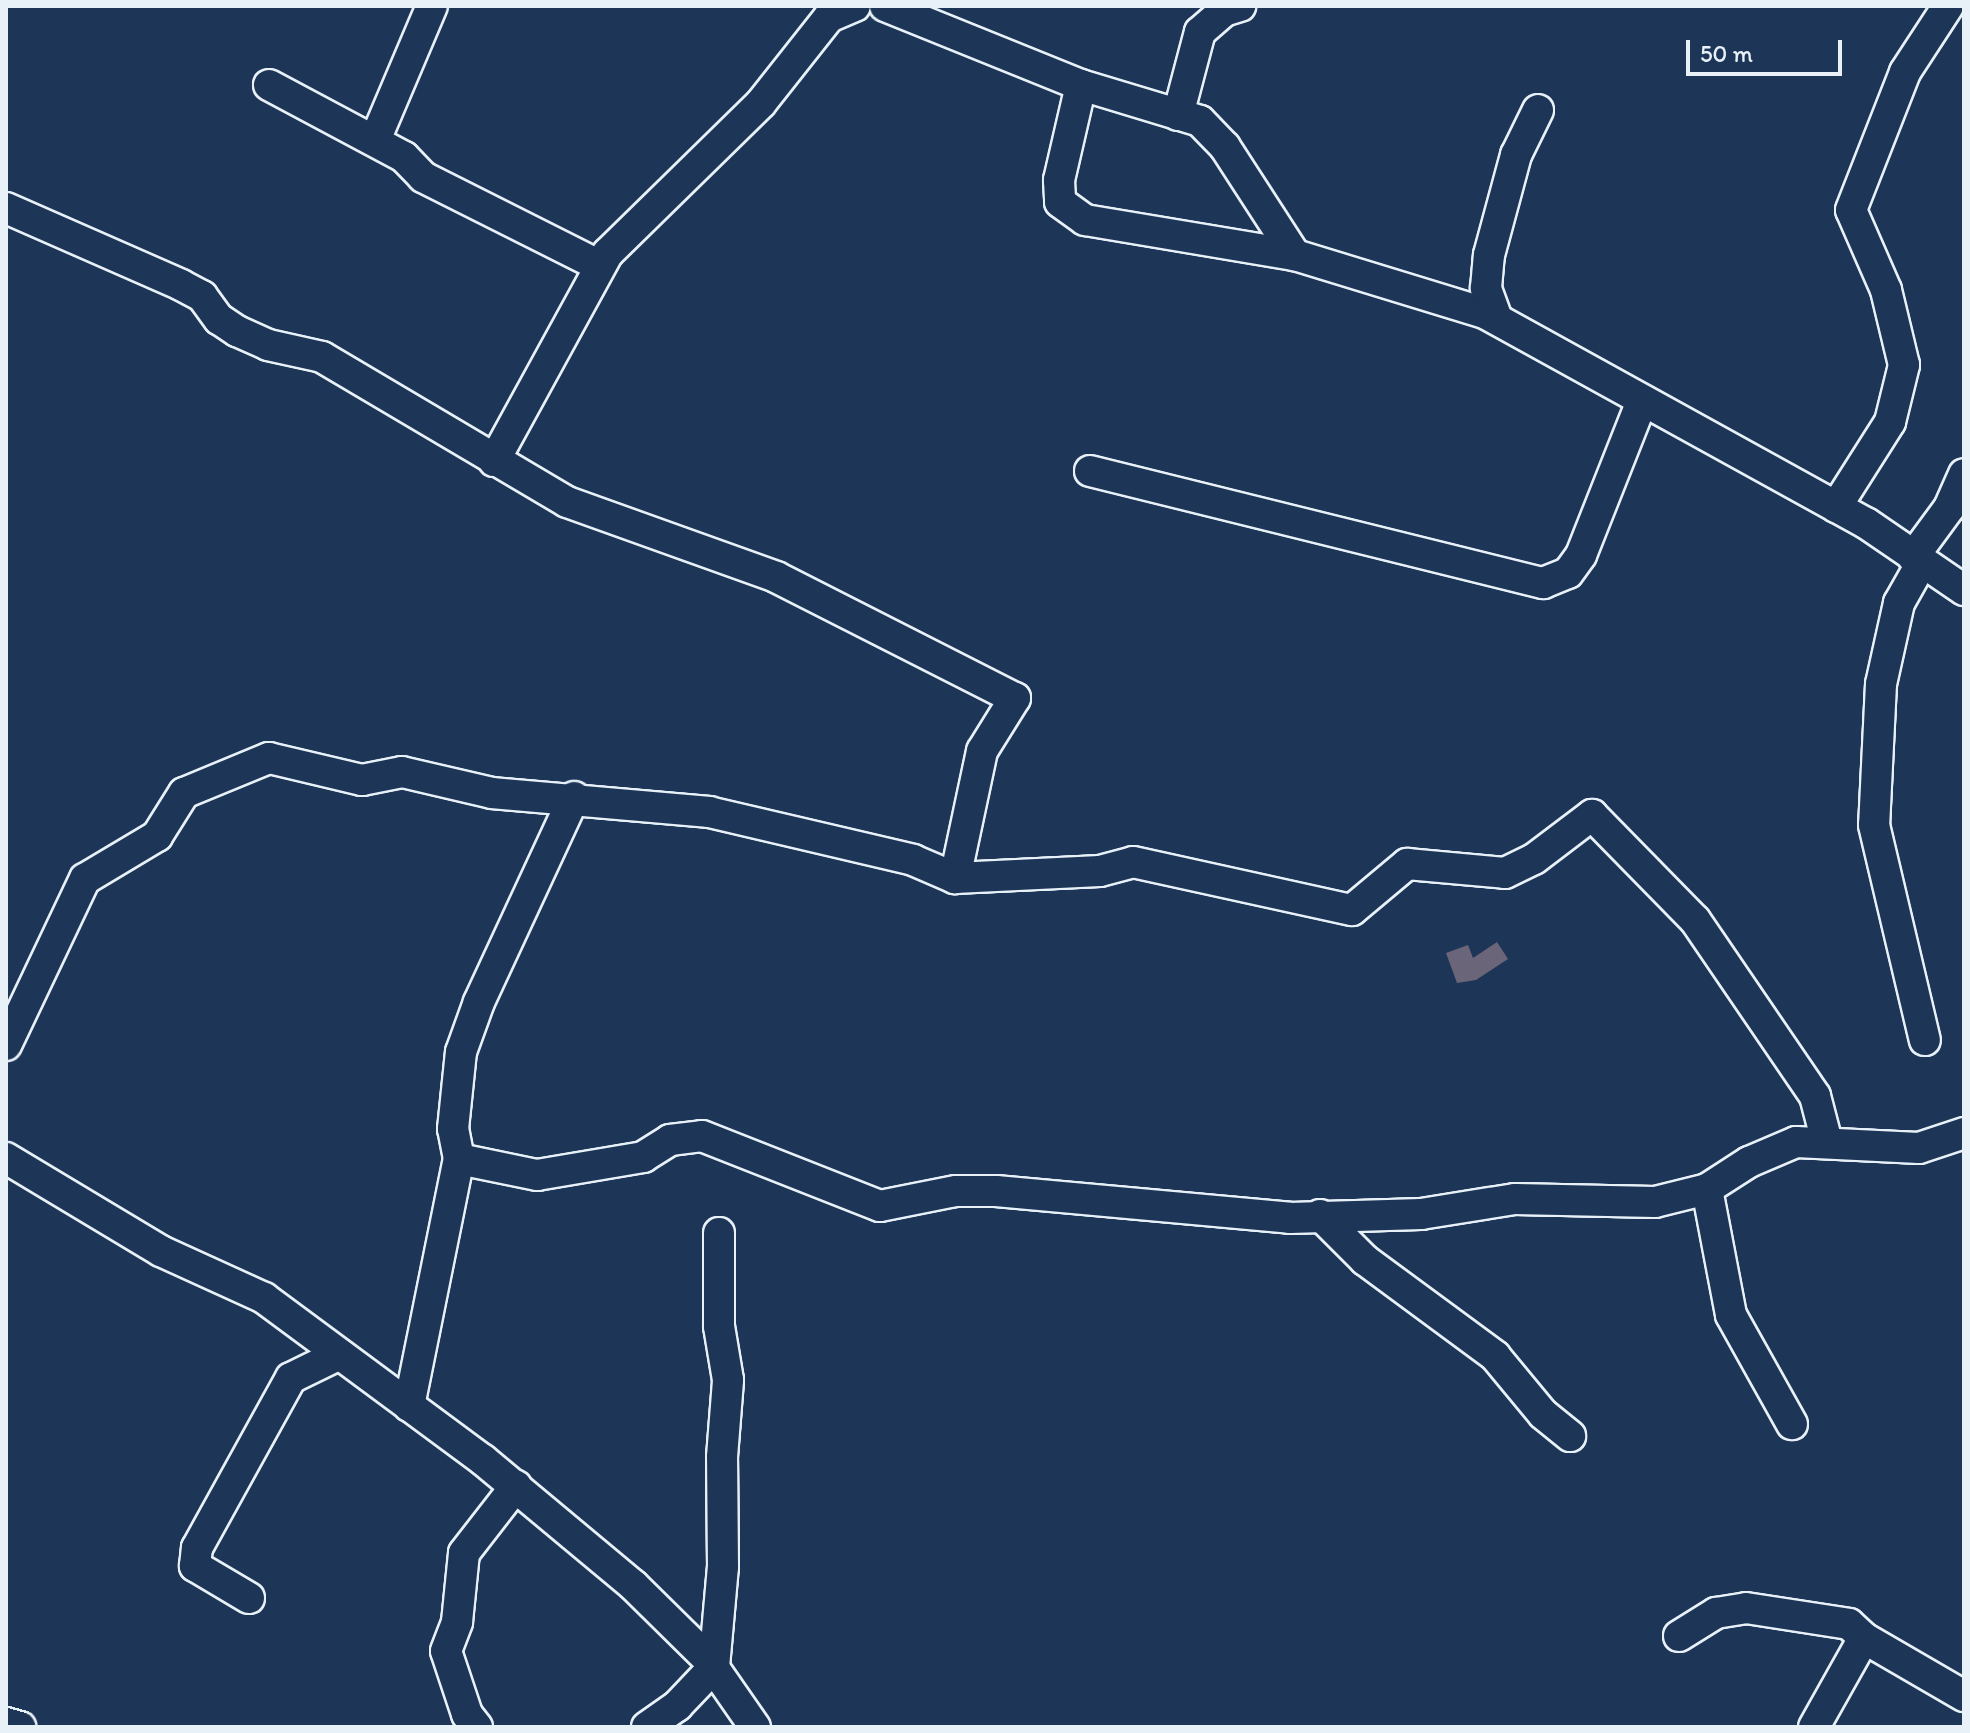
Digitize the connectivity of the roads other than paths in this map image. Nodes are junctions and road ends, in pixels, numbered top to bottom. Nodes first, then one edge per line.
1 (432, 6) edge
2 (855, 6) edge
3 (885, 6) edge
4 (1240, 6) edge
5 (1948, 6) edge
6 (269, 85) dead end
7 (1081, 85) junction
8 (1538, 110) dead end
9 (1178, 115) junction
10 (375, 140) junction
11 (6, 208) edge
12 (1295, 255) junction
13 (600, 266) junction
14 (1497, 319) junction
15 (1642, 401) junction
16 (494, 461) junction
17 (1090, 471) dead end
18 (1964, 474) edge
19 (1836, 507) junction
20 (1917, 561) junction
21 (1964, 590) edge
22 (574, 797) junction
23 (955, 878) junction
24 (1925, 1040) dead end
25 (6, 1045) edge
26 (1827, 1142) junction
27 (1961, 1143) edge
28 (6, 1158) edge
29 (459, 1159) junction
30 (1707, 1189) junction
31 (1320, 1215) junction
32 (719, 1233) dead end
33 (338, 1355) junction
34 (409, 1406) junction
35 (1792, 1424) dead end
36 (1570, 1436) dead end
37 (516, 1486) junction
38 (249, 1598) dead end
39 (1679, 1636) dead end
40 (1864, 1638) junction
41 (714, 1667) junction
42 (1964, 1696) edge
43 (747, 1721) edge
44 (6, 1723) edge
45 (20, 1727) edge
46 (477, 1727) edge
47 (647, 1727) edge
48 (1814, 1727) edge

1 - 10 street
2 - 13 street
3 - 7 street
4 - 9 street
5 - 19 street
6 - 10 street
7 - 9 street
7 - 12 street
8 - 14 street
9 - 12 street
10 - 13 street
11 - 16 street
12 - 14 street
13 - 16 street
14 - 15 street
15 - 17 street
15 - 19 street
16 - 23 street
18 - 20 street
19 - 20 street
20 - 21 street
20 - 24 street
22 - 23 street
22 - 25 street
22 - 29 street
23 - 26 street
26 - 27 street
26 - 30 street
28 - 33 street
29 - 31 street
29 - 34 street
30 - 31 street
30 - 35 street
31 - 36 street
32 - 41 street
33 - 34 street
33 - 38 street
34 - 37 street
37 - 41 street
37 - 46 street
39 - 40 street
40 - 42 street
40 - 48 street
41 - 43 street
41 - 47 street
44 - 45 street

